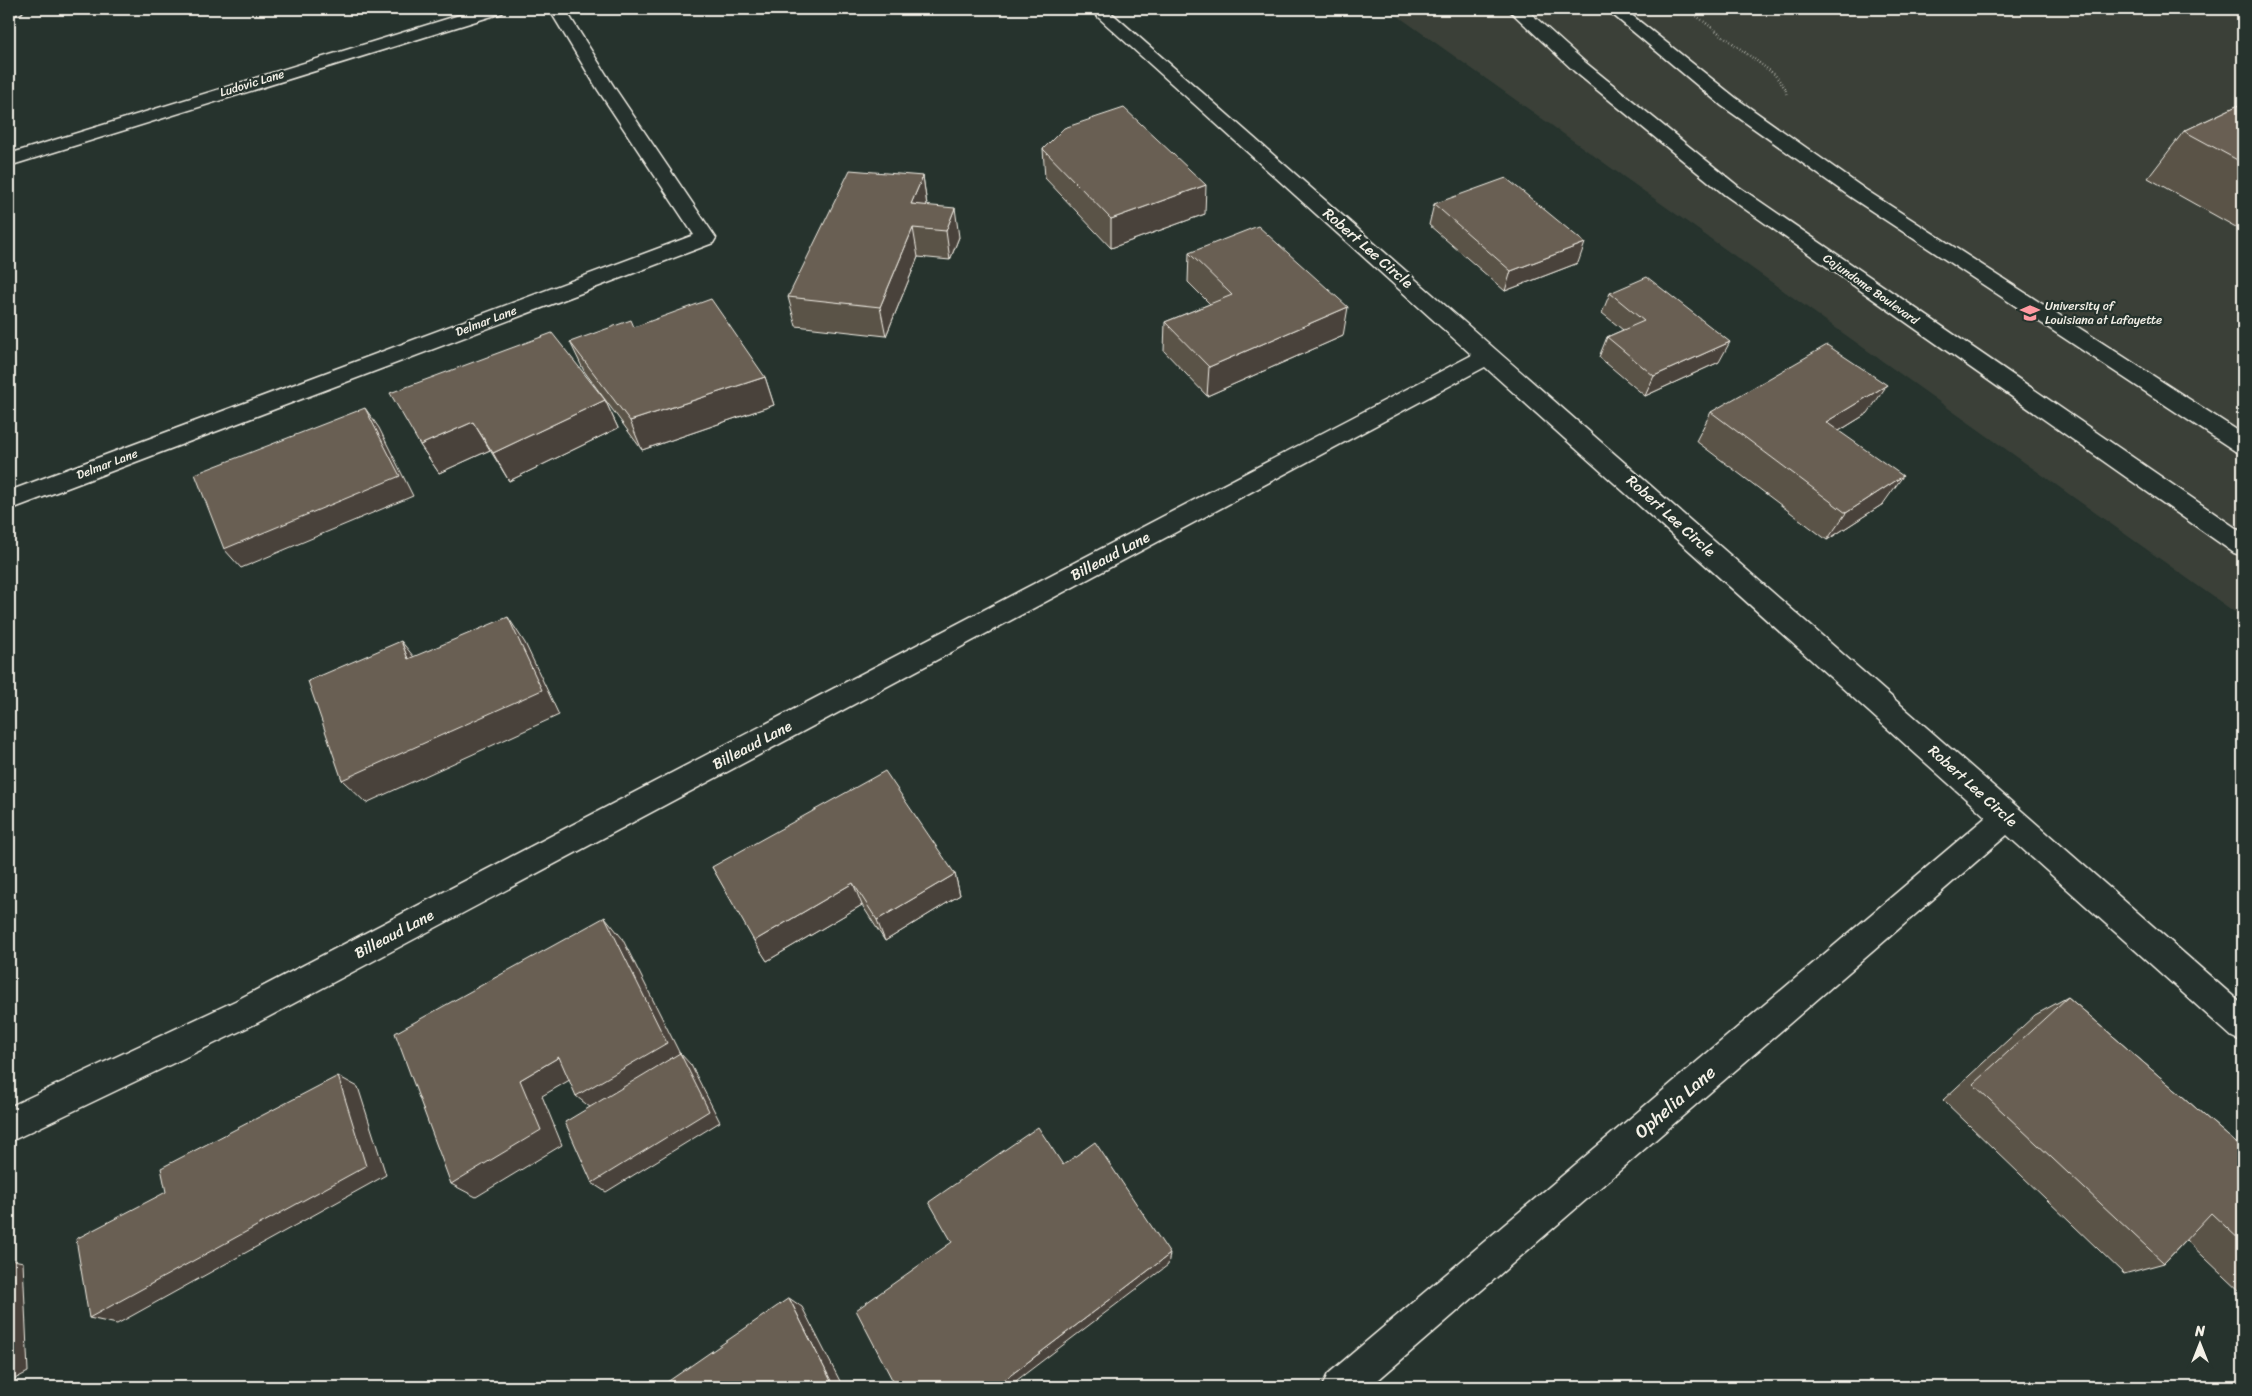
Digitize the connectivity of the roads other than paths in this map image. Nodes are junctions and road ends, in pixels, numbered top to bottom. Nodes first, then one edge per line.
1 (15, 9) edge
2 (496, 9) edge
3 (557, 9) edge
4 (1097, 9) edge
5 (1516, 9) edge
6 (1614, 9) edge
7 (9, 11) edge
8 (9, 160) edge
9 (1490, 355) junction
10 (2243, 445) edge
11 (9, 501) edge
12 (2243, 546) edge
13 (2008, 816) junction
14 (2243, 1026) edge
15 (9, 1125) edge
16 (1341, 1387) edge

1 - 7 street
2 - 8 street, Ludovic Lane
3 - 11 street, Delmar Lane
4 - 9 street, Robert Lee Circle
5 - 12 street, Cajundome Boulevard
6 - 10 street
9 - 13 street, Robert Lee Circle
9 - 15 street, Billeaud Lane
13 - 14 street, Robert Lee Circle
13 - 16 street, Ophelia Lane

